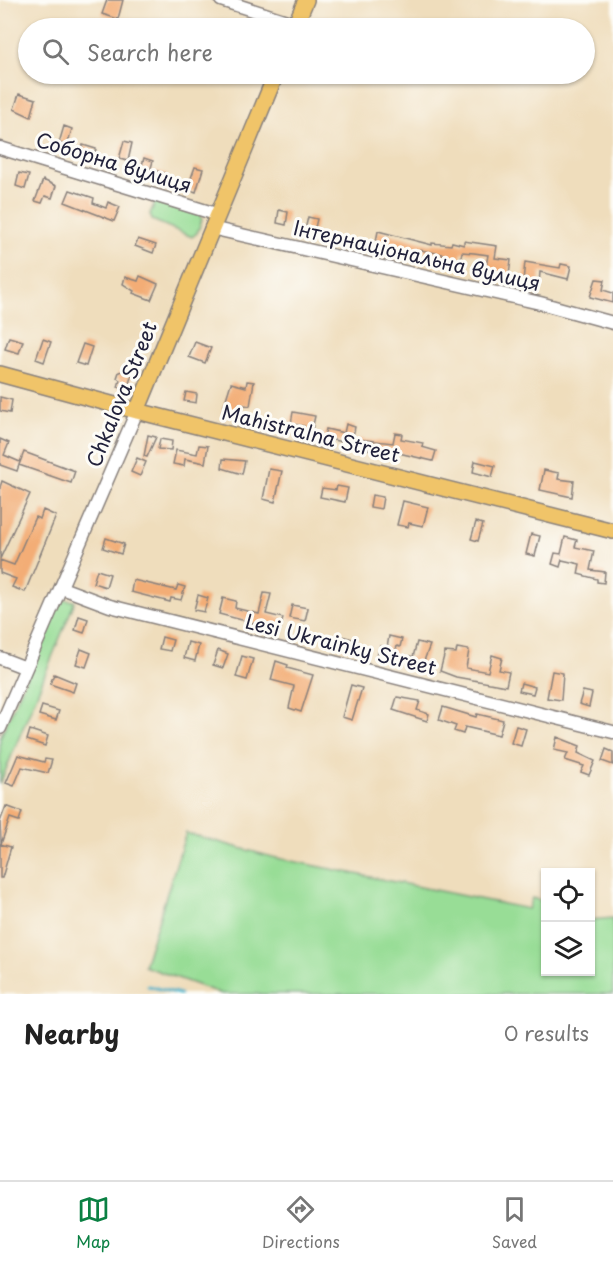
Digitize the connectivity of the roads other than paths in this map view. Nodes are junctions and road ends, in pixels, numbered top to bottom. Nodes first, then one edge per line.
1 (221, 0) edge
2 (306, 0) edge
3 (272, 18) edge
4 (298, 18) edge
5 (272, 84) edge
6 (0, 148) edge
7 (214, 221) junction
8 (613, 323) edge
9 (0, 374) edge
10 (137, 411) junction
11 (613, 531) edge
12 (62, 588) junction
13 (0, 658) edge
14 (26, 668) junction
15 (0, 728) edge
16 (613, 732) edge

1 - 3 street
2 - 4 main road
5 - 7 main road, Chkalova Street
6 - 7 street, Соборна вулиця
7 - 8 street, Інтернаціональна вулиця
7 - 10 main road, Chkalova Street
9 - 10 main road, Mahistralna Street
10 - 11 main road, Mahistralna Street
10 - 12 street, Chkalova Street
12 - 14 street, Chkalova Street
12 - 16 street, Lesi Ukrainky Street
13 - 14 street
14 - 15 street, Chkalova Street

